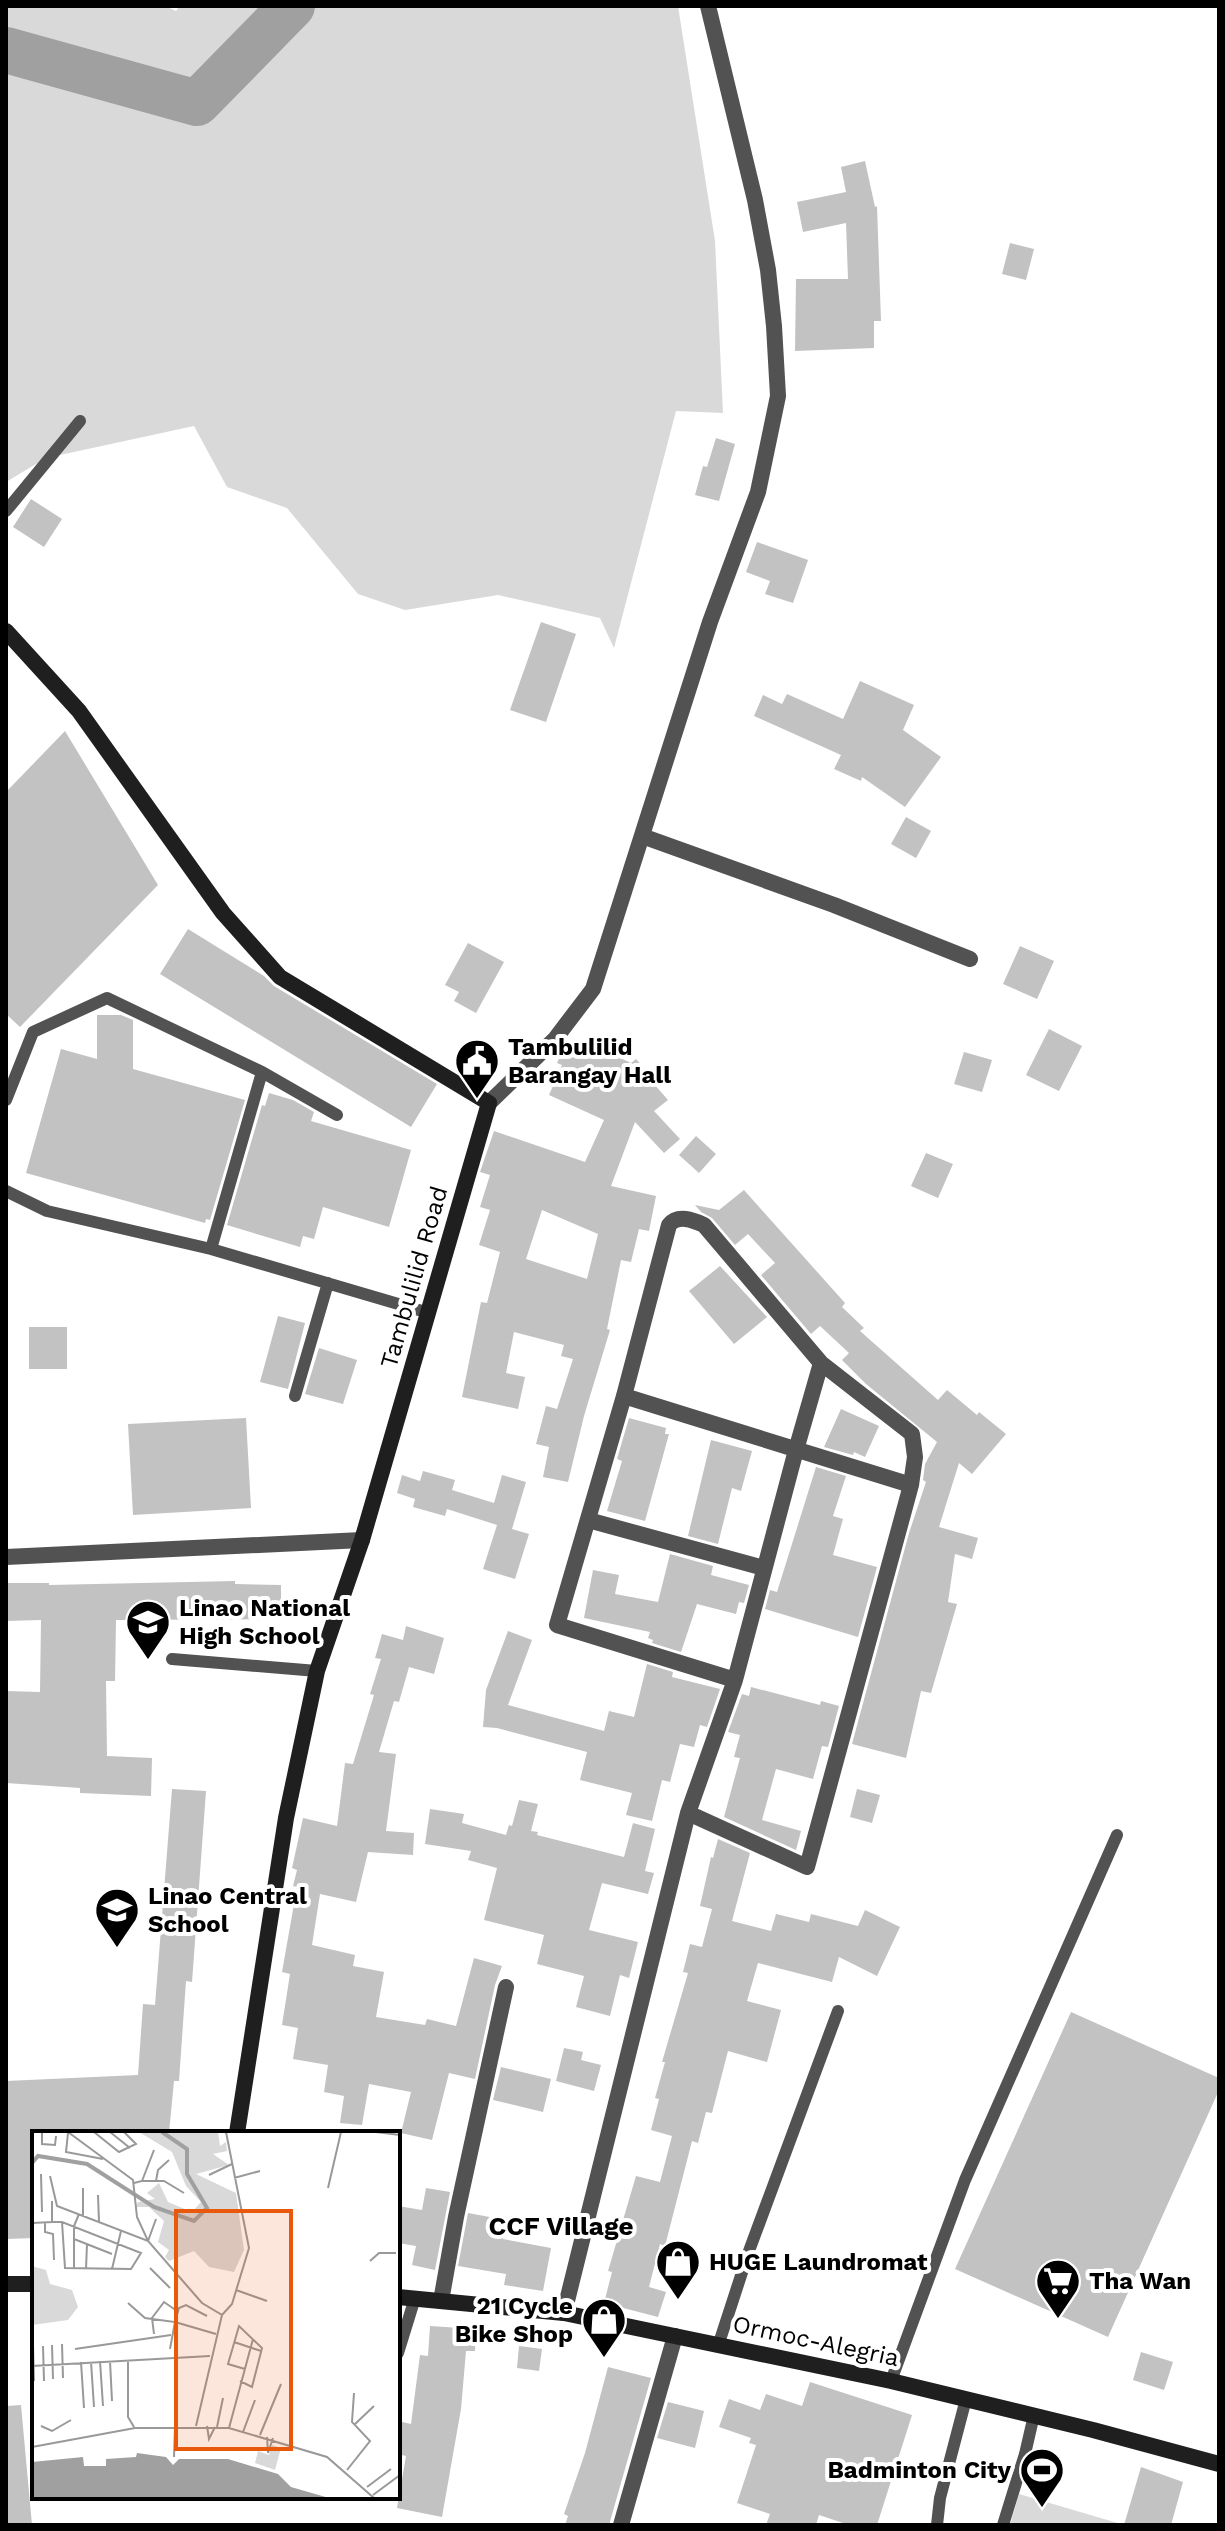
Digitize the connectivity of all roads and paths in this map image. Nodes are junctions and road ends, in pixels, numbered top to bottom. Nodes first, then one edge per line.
1 (708, 6) edge
2 (80, 421) dead end
3 (6, 511) edge
4 (6, 631) edge
5 (642, 836) junction
6 (970, 959) dead end
7 (6, 1059) edge
8 (18, 1070) junction
9 (262, 1072) junction
10 (6, 1100) edge
11 (489, 1103) junction
12 (337, 1115) dead end
13 (6, 1191) edge
14 (211, 1249) junction
15 (328, 1283) junction
16 (429, 1313) junction
17 (821, 1363) junction
18 (295, 1396) dead end
19 (624, 1396) junction
20 (796, 1450) junction
21 (911, 1485) junction
22 (588, 1520) junction
23 (362, 1540) junction
24 (6, 1557) edge
25 (764, 1568) junction
26 (172, 1659) dead end
27 (317, 1671) junction
28 (735, 1680) junction
29 (688, 1813) junction
30 (1117, 1835) dead end
31 (506, 1987) dead end
32 (838, 2011) dead end
33 (237, 2131) edge
34 (6, 2284) edge
35 (32, 2284) edge
36 (406, 2298) edge
37 (441, 2301) junction
38 (564, 2313) junction
39 (675, 2336) junction
40 (400, 2339) edge
41 (718, 2346) junction
42 (891, 2381) junction
43 (966, 2399) junction
44 (1034, 2415) junction
45 (1219, 2464) edge
46 (621, 2525) edge
47 (937, 2525) edge
48 (1003, 2525) edge

1 - 5 street
2 - 3 lane
4 - 11 street
5 - 6 street
5 - 11 street
7 - 8 lane
8 - 9 lane
8 - 10 lane
9 - 12 lane
9 - 14 lane
11 - 16 street, Tambulilid Road
13 - 14 lane
14 - 15 lane
15 - 16 lane
15 - 18 lane
16 - 23 street, Tambulilid Road
17 - 19 street
17 - 20 street
17 - 21 street
19 - 20 street
19 - 22 street
20 - 21 street
20 - 25 street
21 - 29 street
22 - 25 street
22 - 28 street
23 - 24 street
23 - 27 street, Tambulilid Road
25 - 28 street
26 - 27 lane
27 - 33 street, Tambulilid Road
28 - 29 street
29 - 38 street
30 - 42 lane
31 - 37 street
32 - 41 lane
34 - 35 street
36 - 37 street, Ormoc-Alegria
36 - 40 lane
37 - 38 street, Ormoc-Alegria
38 - 39 street, Ormoc-Alegria
39 - 41 street, Ormoc-Alegria
39 - 46 street
41 - 42 street, Ormoc-Alegria
42 - 43 street, Ormoc-Alegria
43 - 44 street, Ormoc-Alegria
43 - 47 lane
44 - 45 street, Ormoc-Alegria
44 - 48 lane

